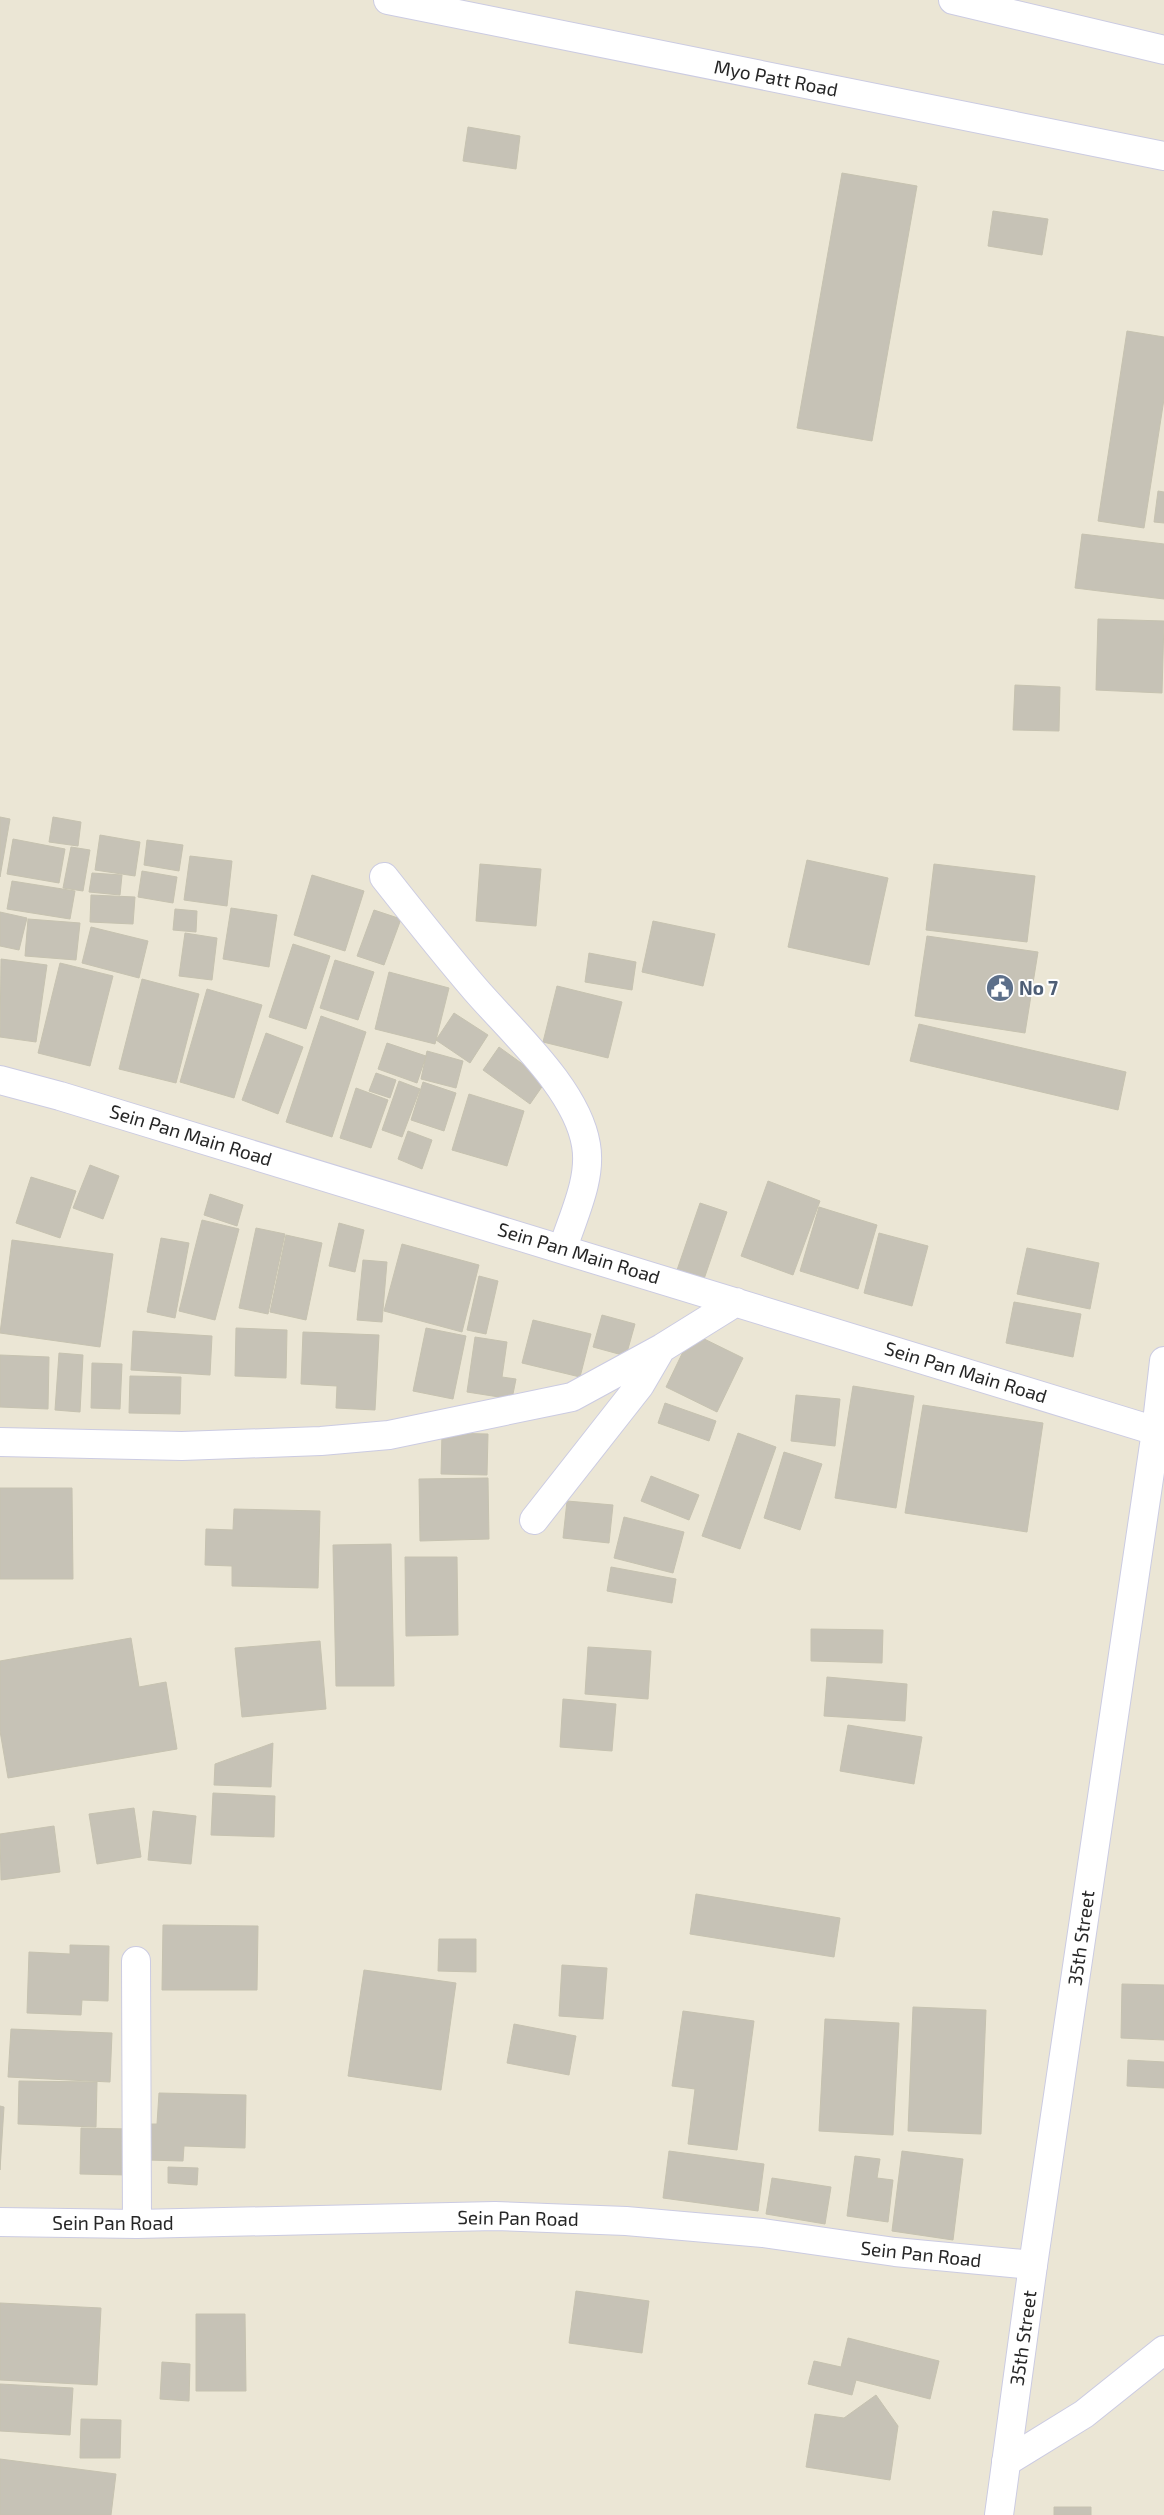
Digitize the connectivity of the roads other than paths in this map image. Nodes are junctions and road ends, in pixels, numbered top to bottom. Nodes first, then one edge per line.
1 (388, 0) edge
2 (953, 0) edge
3 (1164, 50) edge
4 (1164, 156) edge
5 (384, 877) dead end
6 (0, 1080) edge
7 (563, 1248) junction
8 (736, 1302) junction
9 (662, 1348) junction
10 (1164, 1360) edge
11 (1156, 1431) junction
12 (0, 1442) edge
13 (534, 1520) dead end
14 (136, 1961) dead end
15 (0, 2222) edge
16 (137, 2224) junction
17 (1033, 2265) junction
18 (1164, 2350) edge
19 (1006, 2462) junction
20 (999, 2515) edge

1 - 4 street, Myo Patt Road
2 - 3 street
5 - 7 street
6 - 7 street, Sein Pan Main Road
7 - 8 street, Sein Pan Main Road
8 - 9 street
8 - 11 street, Sein Pan Main Road
9 - 12 street
9 - 13 street
10 - 11 street, 35th Street
11 - 17 street, 35th Street
14 - 16 street
15 - 16 street, Sein Pan Road
16 - 17 street, Sein Pan Road
17 - 19 street, 35th Street
18 - 19 street
19 - 20 street, 35th Street

